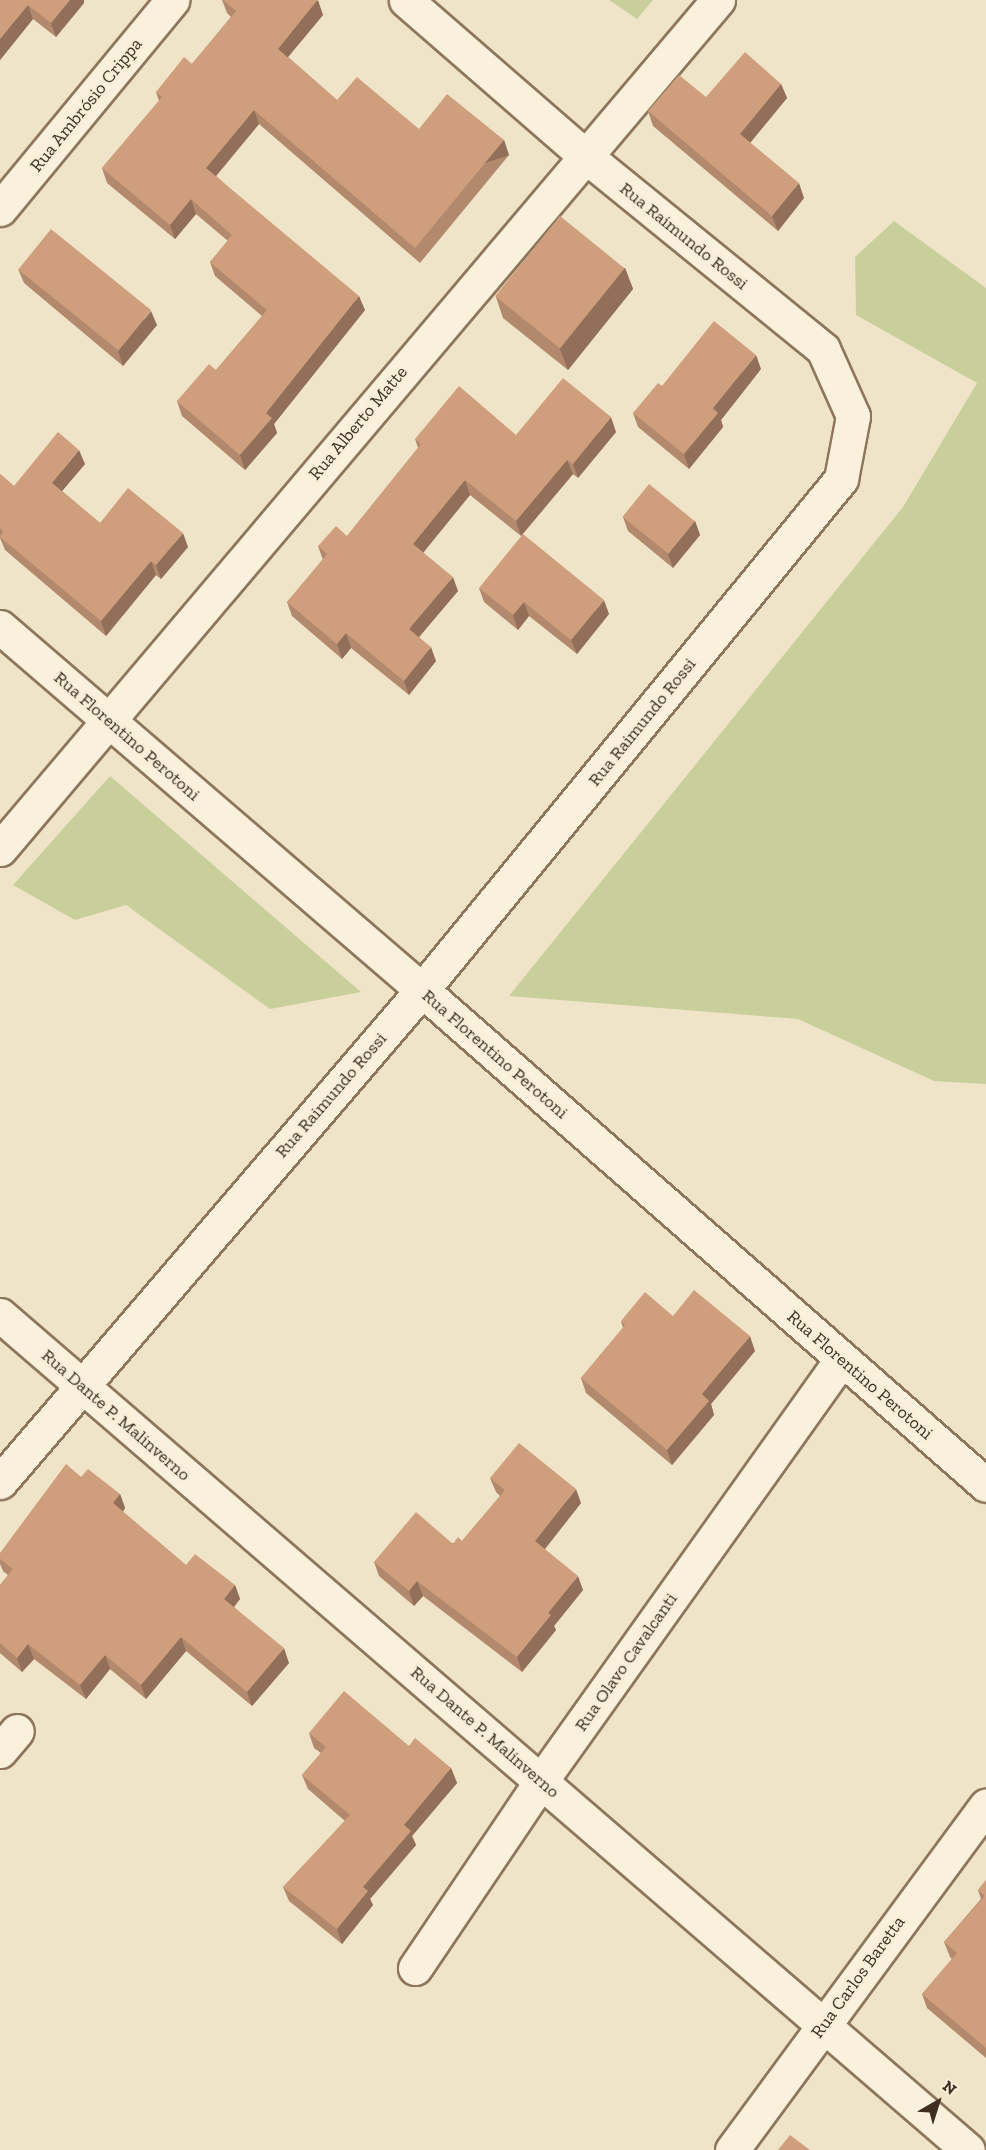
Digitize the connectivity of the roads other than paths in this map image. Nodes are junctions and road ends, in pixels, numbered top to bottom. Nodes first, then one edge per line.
1 (172, 0) edge
2 (406, 0) edge
3 (718, 0) edge
4 (584, 155) junction
5 (0, 209) edge
6 (0, 627) edge
7 (108, 720) junction
8 (0, 849) edge
9 (422, 990) junction
10 (0, 1316) edge
11 (841, 1360) junction
12 (80, 1384) junction
13 (0, 1482) edge
14 (986, 1485) edge
15 (541, 1781) junction
16 (986, 1805) edge
17 (415, 1968) dead end
18 (822, 2026) junction
19 (732, 2150) edge
20 (968, 2150) edge

1 - 5 street, Rua Ambrósio Crippa
2 - 4 street, Rua Raimundo Rossi
3 - 4 street, Rua Alberto Matte
4 - 7 street, Rua Alberto Matte
4 - 9 street, Rua Raimundo Rossi
6 - 7 street, Rua Florentino Perotoni
7 - 8 street, Rua Alberto Matte
7 - 9 street, Rua Florentino Perotoni
9 - 11 street, Rua Florentino Perotoni
9 - 12 street, Rua Raimundo Rossi
10 - 12 street, Rua Dante P. Malinverno
11 - 14 street, Rua Florentino Perotoni
11 - 15 street, Rua Olavo Cavalcanti
12 - 13 street, Rua Raimundo Rossi
12 - 15 street, Rua Dante P. Malinverno
15 - 17 street, Rua Olavo Cavalcanti
15 - 18 street, Rua Dante P. Malinverno
16 - 18 street, Rua Carlos Baretta
18 - 19 street, Rua Carlos Baretta
18 - 20 street, Rua Dante P. Malinverno

